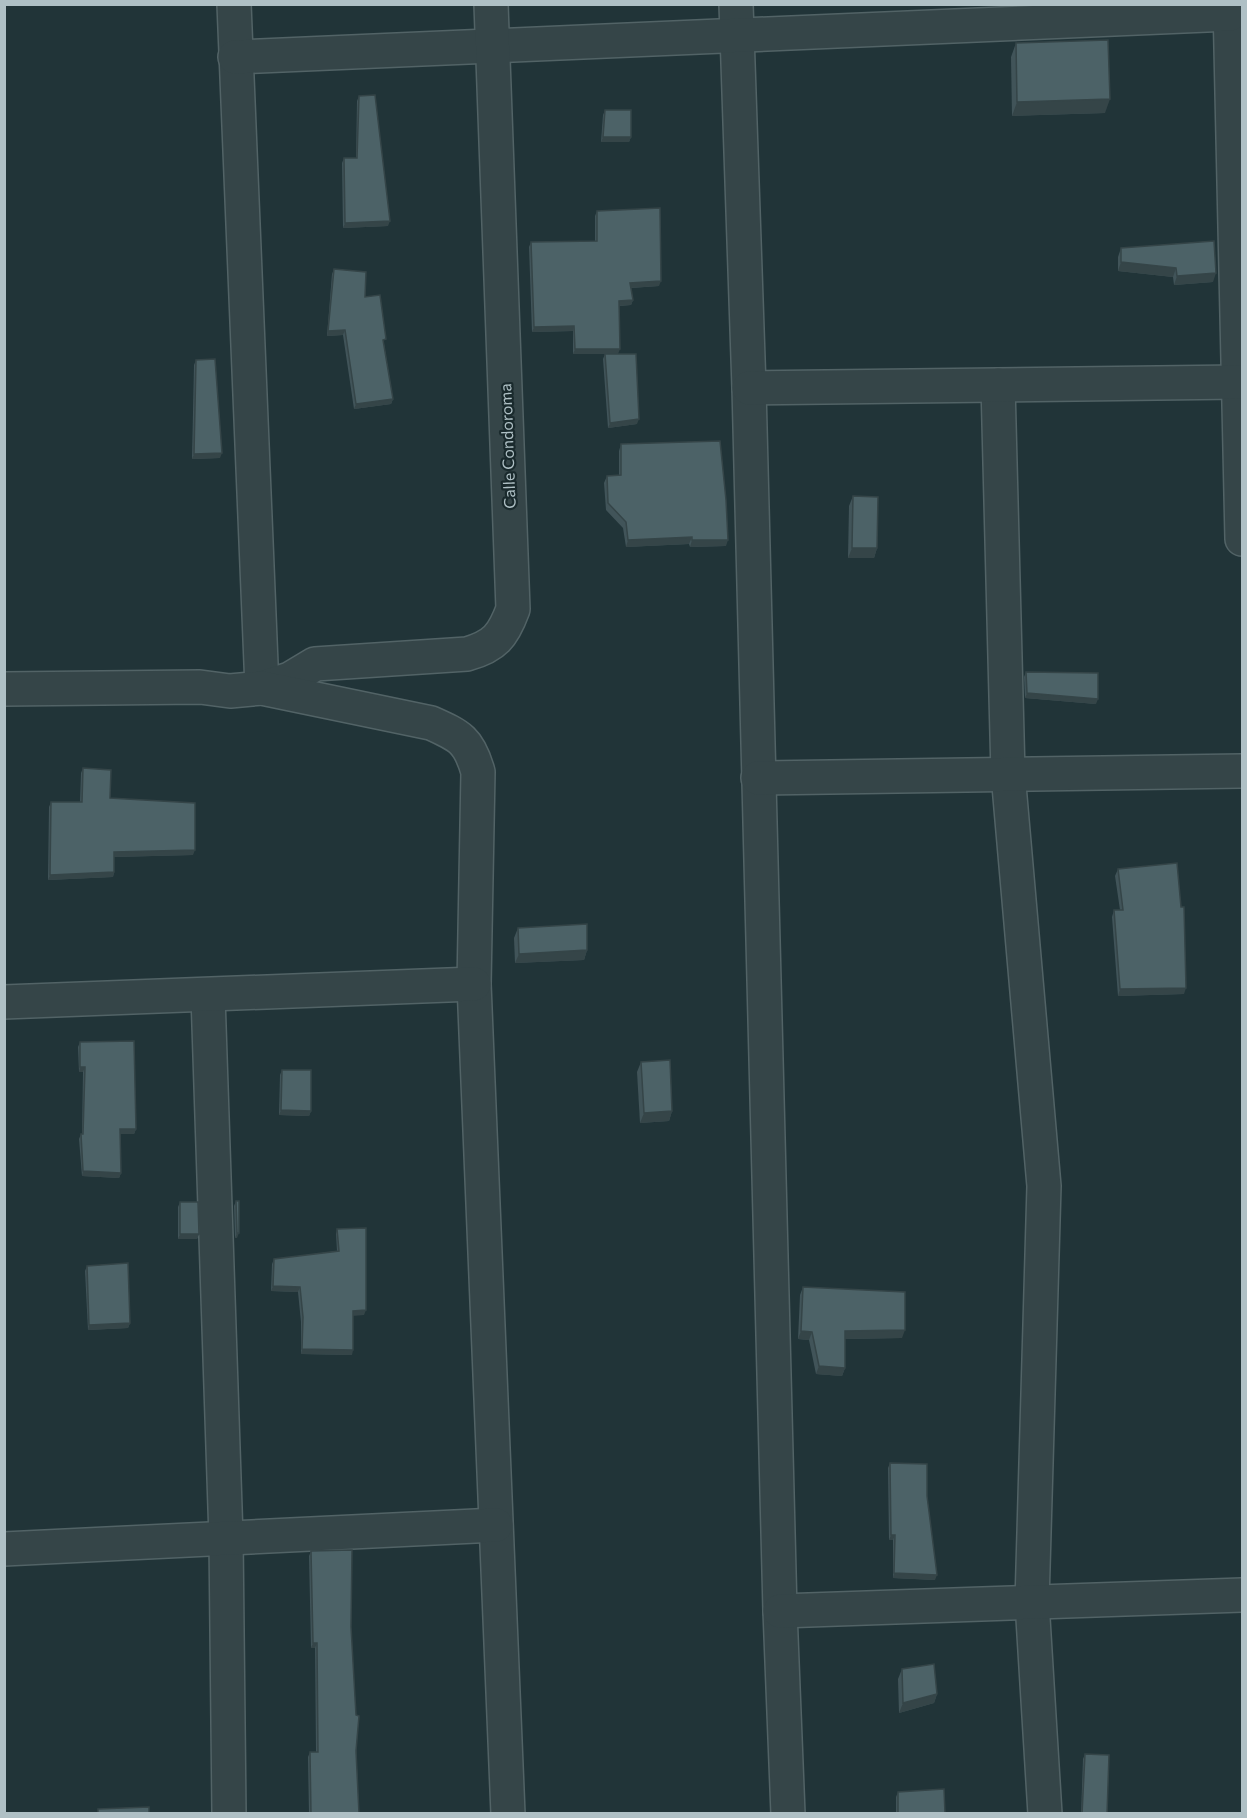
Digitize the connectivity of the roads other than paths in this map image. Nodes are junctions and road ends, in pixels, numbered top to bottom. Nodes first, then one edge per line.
1 (234, 4) edge
2 (491, 4) edge
3 (1230, 9) edge
4 (988, 15) edge
5 (737, 20) edge
6 (492, 47) junction
7 (235, 57) junction
8 (1239, 382) junction
9 (998, 385) junction
10 (749, 388) junction
11 (1242, 539) edge
12 (262, 688) junction
13 (4, 689) edge
14 (1242, 771) edge
15 (1008, 774) junction
16 (758, 778) junction
17 (474, 984) junction
18 (208, 996) junction
19 (4, 1002) edge
20 (496, 1525) junction
21 (226, 1538) junction
22 (4, 1549) edge
23 (1242, 1595) edge
24 (1032, 1602) junction
25 (780, 1611) junction
26 (229, 1814) edge
27 (508, 1814) edge
28 (788, 1814) edge
29 (1045, 1814) edge

1 - 7 street
2 - 6 street, Calle Condoroma
3 - 4 street
3 - 8 street
4 - 5 street
5 - 6 street
5 - 10 street
6 - 7 street
6 - 12 street, Calle Condoroma
7 - 12 street
8 - 9 street
8 - 11 street
9 - 10 street
9 - 15 street
10 - 16 street
12 - 13 street
12 - 17 street
14 - 15 street
15 - 16 street
15 - 24 street
16 - 25 street
17 - 18 street
17 - 20 street
18 - 19 street
18 - 21 street
20 - 21 street
20 - 27 street
21 - 22 street
21 - 26 street
23 - 24 street
24 - 25 street
24 - 29 street
25 - 28 street

